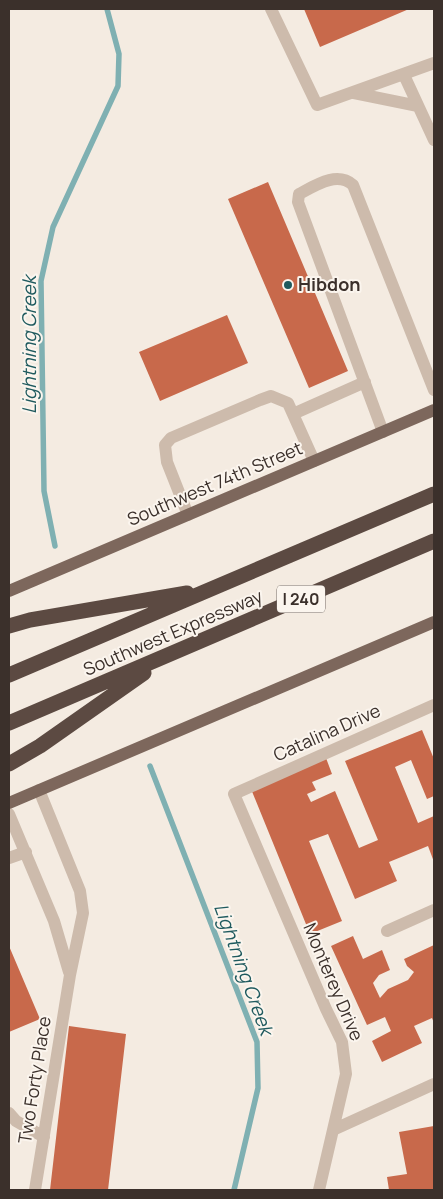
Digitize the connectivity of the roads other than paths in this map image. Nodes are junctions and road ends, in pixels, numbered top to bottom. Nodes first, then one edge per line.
1 (271, 9) edge
2 (434, 63) edge
3 (404, 75) junction
4 (352, 93) junction
5 (418, 106) junction
6 (433, 133) edge
7 (365, 382) junction
8 (434, 390) edge
9 (434, 410) edge
10 (293, 414) junction
11 (383, 432) junction
12 (314, 461) junction
13 (434, 494) edge
14 (188, 514) junction
15 (434, 541) edge
16 (213, 588) junction
17 (9, 590) edge
18 (434, 622) edge
19 (9, 626) edge
20 (167, 656) junction
21 (9, 675) edge
22 (434, 704) edge
23 (9, 723) edge
24 (9, 764) edge
25 (39, 790) junction
26 (234, 794) joint
27 (9, 803) edge
28 (9, 814) edge
29 (26, 852) junction
30 (9, 858) edge
31 (434, 910) edge
32 (387, 931) dead end
33 (70, 975) junction
34 (434, 1084) edge
35 (9, 1113) edge
36 (334, 1129) junction
37 (44, 1137) junction
38 (35, 1190) edge
39 (318, 1190) edge

1 - 4 street
2 - 3 street
3 - 4 street
3 - 5 street
4 - 5 street
5 - 6 street
7 - 8 street
7 - 10 street
7 - 11 street
9 - 11 main road, Southwest 74th Street
10 - 12 street
10 - 14 street
11 - 12 main road, Southwest 74th Street
12 - 14 main road, Southwest 74th Street
13 - 16 highway, Southwest Expressway / I 240
14 - 17 main road, Southwest 74th Street
15 - 20 highway, Southwest Expressway / I 240
16 - 19 highway
16 - 21 highway, Southwest Expressway / I 240
18 - 25 main road
20 - 23 highway, Southwest Expressway / I 240
20 - 24 highway
22 - 26 street, Catalina Drive
25 - 27 main road
25 - 33 street, Two Forty Place
26 - 36 street, Monterey Drive
28 - 29 street, Two Forty Place
29 - 30 street
29 - 33 street, Two Forty Place
31 - 32 street
33 - 37 street, Two Forty Place
34 - 36 street
35 - 37 street
36 - 39 street, Monterey Drive
37 - 38 street, Two Forty Place

